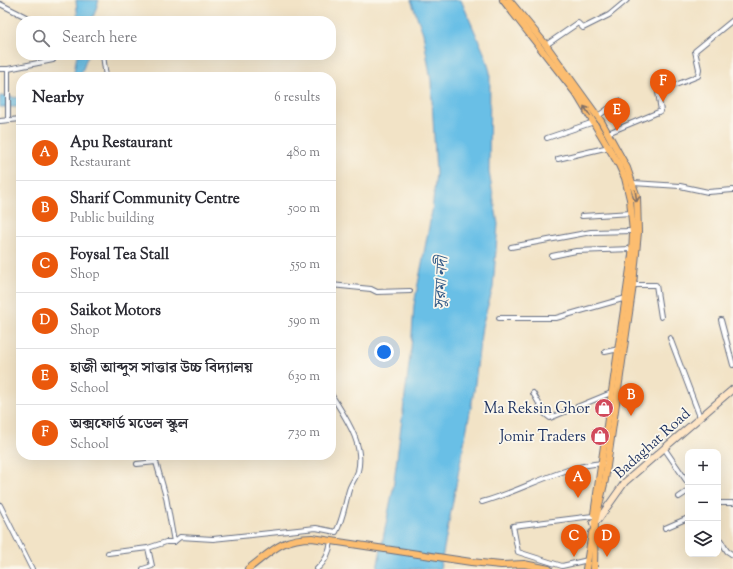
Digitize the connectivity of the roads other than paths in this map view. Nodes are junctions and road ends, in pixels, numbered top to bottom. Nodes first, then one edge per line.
1 (503, 0) edge
2 (509, 0) edge
3 (628, 0) edge
4 (0, 4) edge
5 (24, 16) edge
6 (733, 20) edge
7 (546, 45) junction
8 (53, 60) edge
9 (104, 60) edge
10 (0, 69) edge
11 (8, 69) junction
12 (105, 72) edge
13 (619, 101) dead end
14 (598, 116) junction
15 (16, 119) edge
16 (8, 120) junction
17 (0, 121) edge
18 (594, 122) junction
19 (608, 133) junction
20 (547, 138) dead end
21 (609, 147) junction
22 (558, 158) dead end
23 (633, 182) junction
24 (733, 190) edge
25 (632, 213) junction
26 (582, 216) dead end
27 (633, 230) junction
28 (511, 248) dead end
29 (632, 249) junction
30 (552, 256) dead end
31 (633, 285) junction
32 (336, 286) edge
33 (410, 291) dead end
34 (626, 298) junction
35 (661, 317) dead end
36 (499, 318) dead end
37 (721, 320) dead end
38 (670, 338) dead end
39 (619, 349) junction
40 (604, 352) dead end
41 (733, 365) edge
42 (733, 389) edge
43 (533, 393) dead end
44 (611, 393) junction
45 (336, 403) edge
46 (700, 417) junction
47 (611, 422) junction
48 (664, 447) junction
49 (601, 463) junction
50 (608, 463) junction
51 (137, 464) dead end
52 (685, 475) edge
53 (598, 479) junction
54 (605, 480) junction
55 (685, 493) edge
56 (679, 497) dead end
57 (482, 502) dead end
58 (721, 503) edge
59 (733, 503) edge
60 (0, 505) edge
61 (685, 519) edge
62 (594, 521) junction
63 (665, 528) dead end
64 (331, 541) junction
65 (721, 541) edge
66 (174, 542) junction
67 (148, 548) junction
68 (108, 553) dead end
69 (733, 555) edge
70 (585, 566) edge
71 (32, 569) edge
72 (143, 569) edge
73 (248, 569) edge
74 (317, 569) edge
75 (549, 569) edge
76 (594, 569) edge

18 -> 1 main road
2 - 7 main road
3 - 7 street
4 - 5 street
6 - 19 street
7 - 14 main road
8 - 11 street
9 - 12 street
10 - 11 street
11 - 16 street
13 - 14 street
14 - 19 main road
15 - 16 street
16 - 17 street
18 - 20 street
18 - 21 main road
19 - 23 main road
21 - 22 street
21 - 25 main road
23 - 24 street
23 -> 31 main road
25 - 26 street
25 - 27 main road
27 - 28 street
27 - 29 main road
29 - 30 street
29 - 34 main road
31 - 35 street
31 - 47 main road
32 - 33 street
34 - 36 street
34 - 39 main road
37 - 41 street
38 - 46 street
39 - 40 street
39 - 44 main road
42 - 46 main road, Badaghat Road
43 - 44 street
44 - 47 main road
45 - 66 street
46 - 48 main road, Badaghat Road
47 - 49 main road
47 - 50 main road
48 - 52 street
48 - 62 main road, Badaghat Road
49 - 50 street
49 - 53 main road
49 - 57 street
50 - 54 main road
51 - 66 street
53 - 54 main road
53 - 62 main road
54 - 62 main road
55 - 56 street
58 - 59 street
60 - 71 street
61 - 63 street
62 - 70 main road
62 - 70 street
62 - 76 main road
64 - 73 main road
64 - 74 street
64 - 75 main road
65 - 69 street
66 - 67 street
67 - 68 street
67 - 72 street

